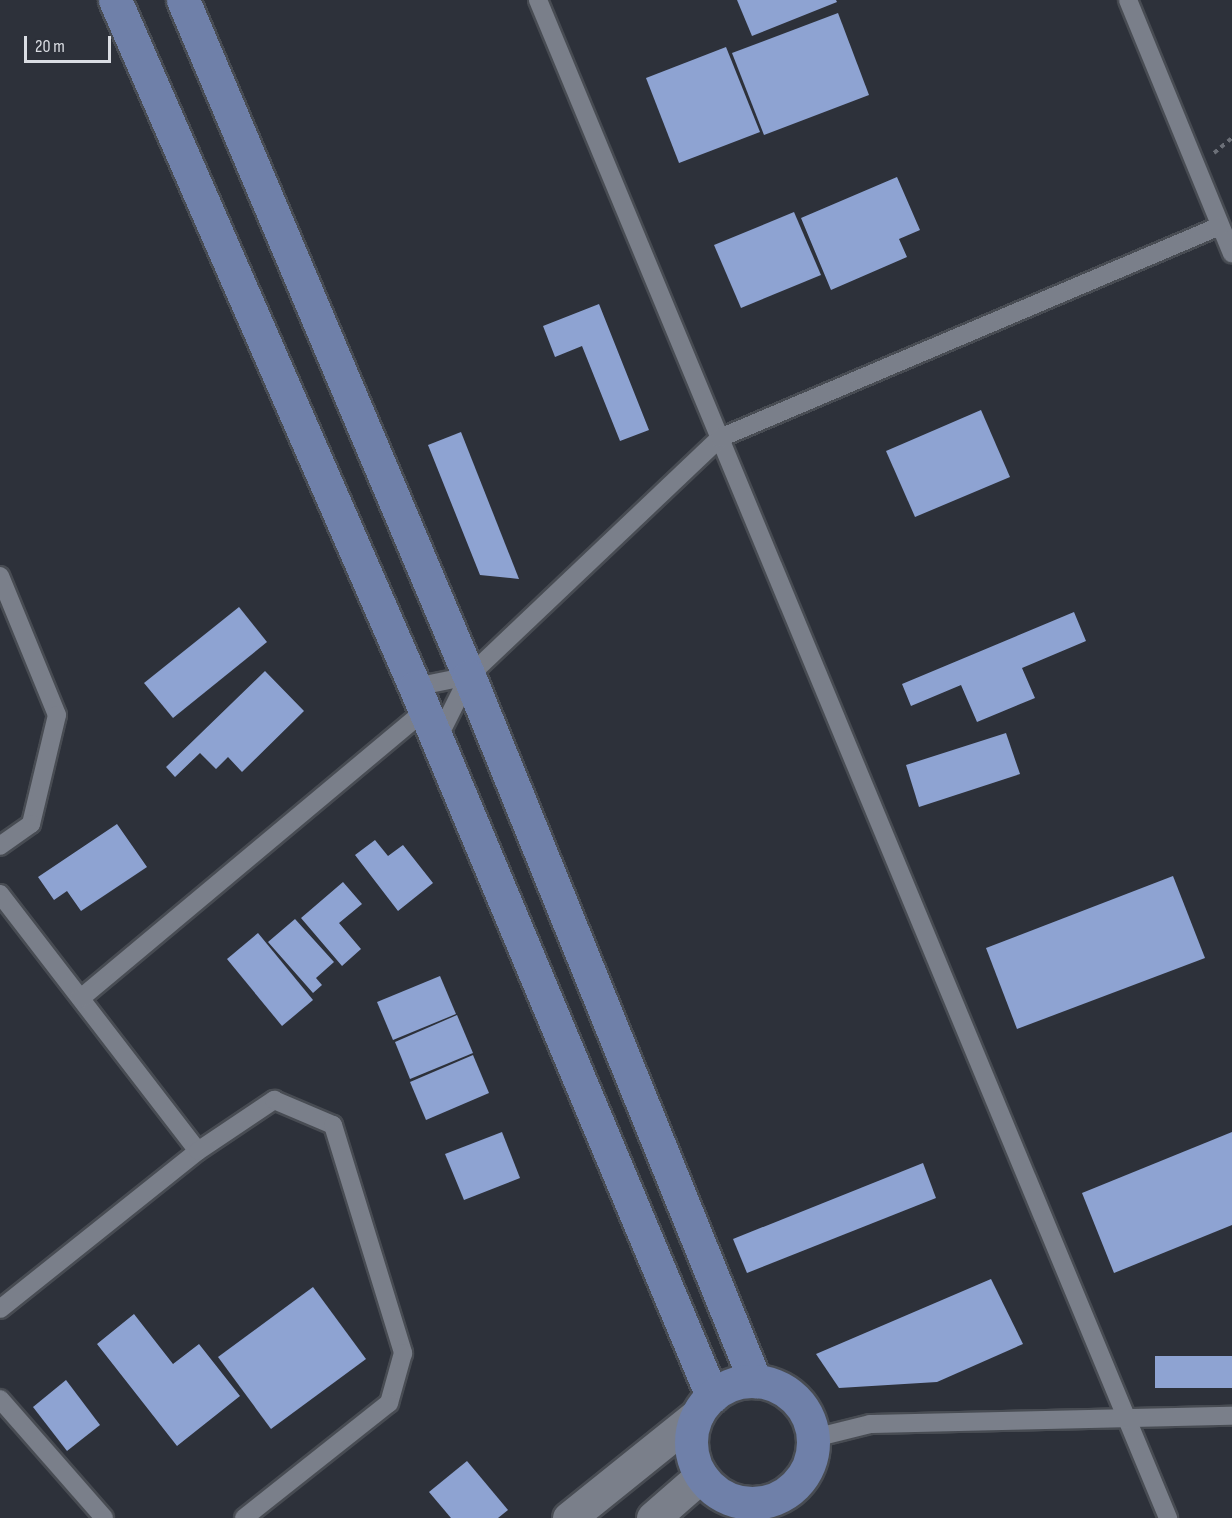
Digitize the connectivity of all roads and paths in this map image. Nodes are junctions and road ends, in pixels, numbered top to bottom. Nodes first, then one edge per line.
1 (115, 0) edge
2 (183, 0) edge
3 (538, 0) edge
4 (1128, 0) edge
5 (1220, 226) junction
6 (1232, 255) edge
7 (720, 438) junction
8 (0, 576) edge
9 (469, 676) junction
10 (420, 699) junction
11 (437, 740) junction
12 (0, 846) edge
13 (0, 894) edge
14 (81, 998) junction
15 (198, 1151) junction
16 (0, 1309) edge
17 (755, 1381) junction
18 (0, 1399) edge
19 (705, 1405) junction
20 (1232, 1416) edge
21 (1126, 1418) junction
22 (814, 1438) junction
23 (701, 1476) junction
24 (104, 1518) edge
25 (244, 1518) edge
26 (569, 1518) edge
27 (653, 1518) edge
28 (1167, 1518) edge

1 - 10 street
2 - 9 street
3 - 7 lane
4 - 5 lane
5 - 6 lane
5 - 7 lane
7 - 9 lane
7 - 21 lane
8 - 12 lane
9 - 10 lane
9 - 11 lane
9 - 17 street
10 - 11 street
10 - 14 lane
11 - 19 street
13 - 14 lane
14 - 15 lane
15 - 16 lane
15 - 25 lane
17 - 19 street
17 - 22 street
18 - 24 lane
19 - 23 street
19 - 26 street
20 - 21 lane
21 - 22 lane
21 - 28 lane
22 - 23 street
23 - 27 street

